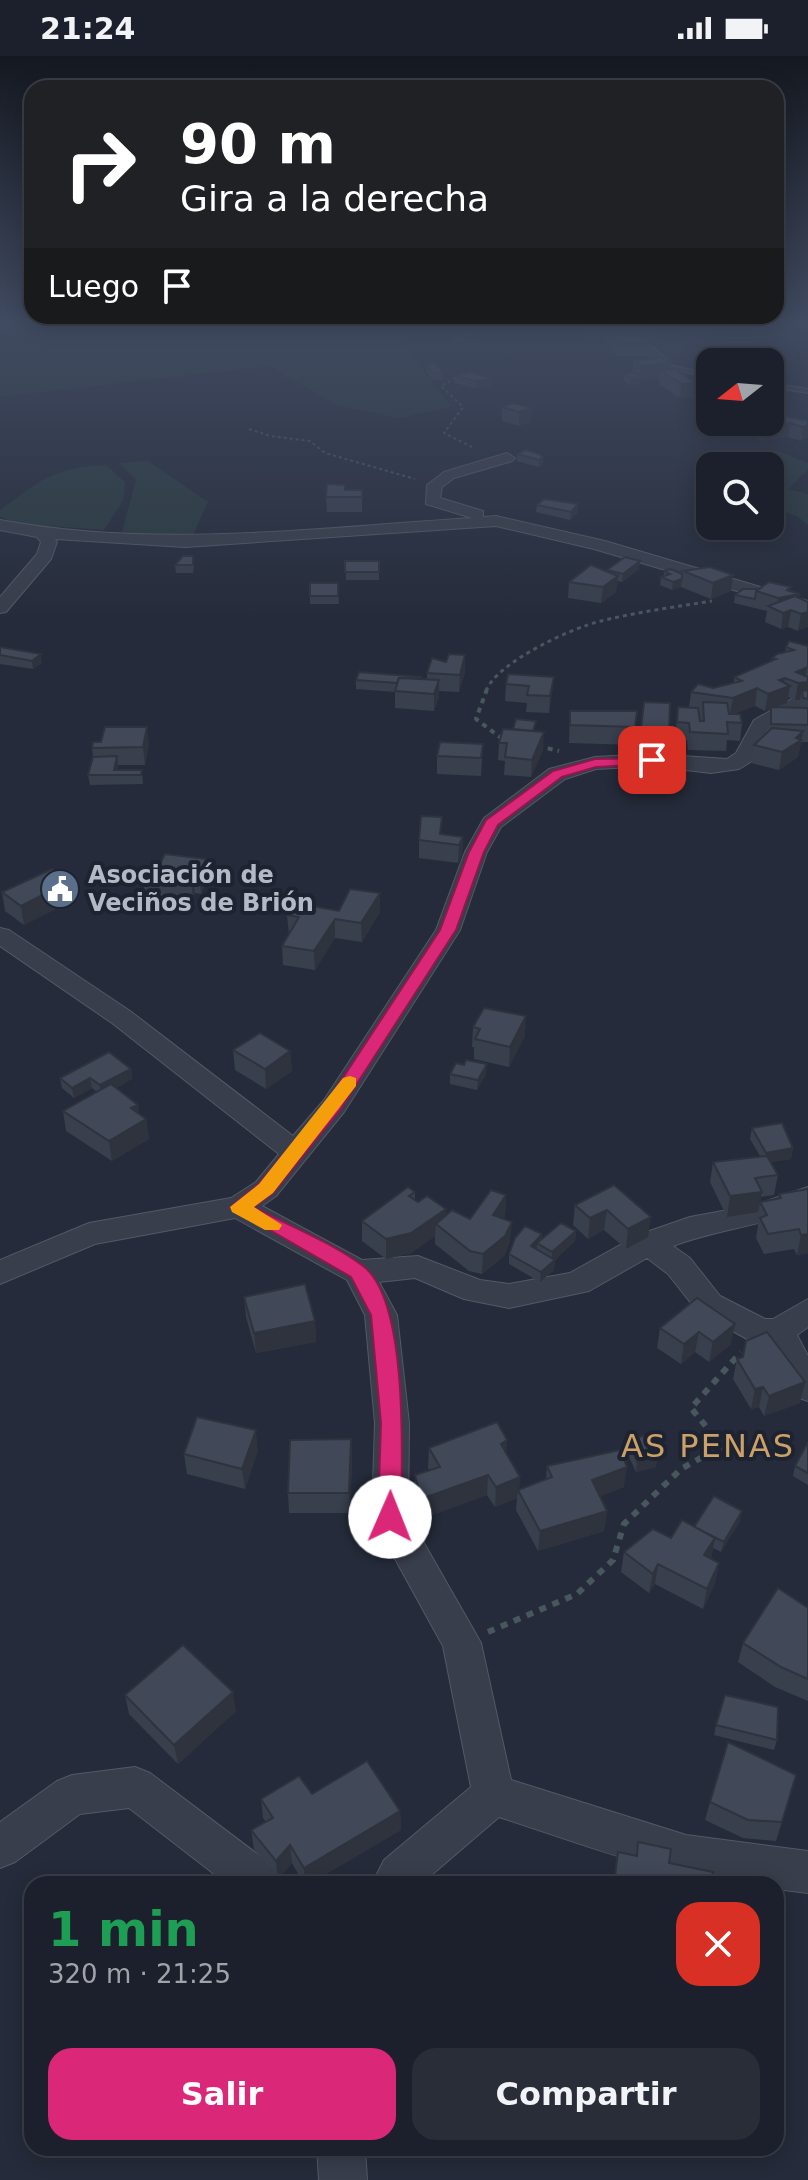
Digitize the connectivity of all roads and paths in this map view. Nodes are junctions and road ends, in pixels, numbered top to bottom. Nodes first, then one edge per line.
1 (451, 423) edge
2 (249, 429) dead end
3 (507, 458) joint
4 (433, 493) junction
5 (496, 521) junction
6 (434, 524) junction
7 (0, 525) edge
8 (43, 533) junction
9 (746, 590) junction
10 (808, 607) edge
11 (0, 608) edge
12 (808, 703) edge
13 (515, 742) edge
14 (530, 744) edge
15 (595, 763) junction
16 (0, 935) edge
17 (296, 1153) junction
18 (808, 1197) edge
19 (239, 1207) junction
20 (649, 1243) junction
21 (358, 1272) junction
22 (0, 1273) edge
23 (808, 1311) edge
24 (769, 1331) junction
25 (808, 1388) edge
26 (462, 1643) junction
27 (493, 1795) junction
28 (0, 1847) edge
29 (808, 1872) edge
30 (252, 1876) edge
31 (398, 1876) edge
32 (342, 2156) edge
33 (343, 2180) edge

1 - 3 path
2 - 4 path
3 - 4 street
4 - 5 street
4 - 6 street
5 - 6 street
5 - 9 street
6 - 8 street
7 - 8 street
8 - 11 street
9 - 10 street
9 - 13 path
12 - 15 street
14 - 15 path
15 - 17 street
16 - 17 street
17 - 19 street
18 - 20 street
19 - 21 street
19 - 22 street
20 - 21 street
20 - 24 street
21 - 26 street
23 - 24 street
24 - 25 street
24 - 26 path
26 - 27 street
27 - 29 street
27 - 31 street
28 - 30 street
32 - 33 street

